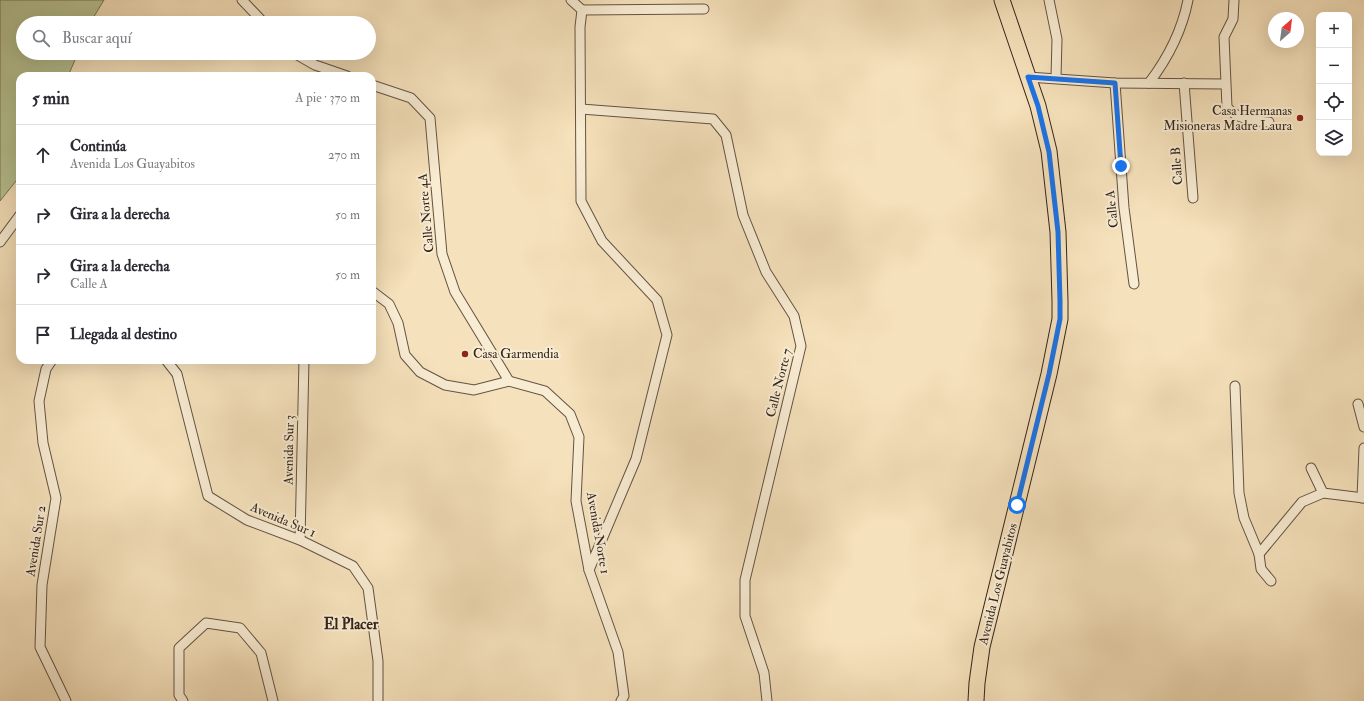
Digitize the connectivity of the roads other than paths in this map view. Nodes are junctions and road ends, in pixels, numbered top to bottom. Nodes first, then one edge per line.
1 (242, 0) edge
2 (571, 0) edge
3 (1002, 0) edge
4 (1049, 0) edge
5 (1188, 0) edge
6 (1234, 0) edge
7 (704, 9) dead end
8 (582, 10) junction
9 (257, 16) edge
10 (306, 60) edge
11 (335, 72) edge
12 (1028, 77) junction
13 (1056, 78) junction
14 (1115, 83) junction
15 (1149, 83) junction
16 (1184, 83) junction
17 (1224, 84) junction
18 (376, 86) edge
19 (581, 109) junction
20 (1269, 122) dead end
21 (1192, 198) dead end
22 (16, 220) edge
23 (0, 242) edge
24 (1134, 284) dead end
25 (376, 294) edge
26 (49, 364) edge
27 (169, 364) edge
28 (304, 364) edge
29 (509, 381) junction
30 (1235, 386) dead end
31 (1358, 404) dead end
32 (1364, 427) edge
33 (1364, 448) edge
34 (1311, 468) dead end
35 (1323, 493) junction
36 (1363, 498) edge
37 (300, 540) junction
38 (1259, 554) junction
39 (588, 570) junction
40 (1271, 581) dead end
41 (66, 701) edge
42 (183, 701) edge
43 (273, 701) edge
44 (378, 701) edge
45 (621, 701) edge
46 (767, 701) edge
47 (976, 701) edge

1 - 9 street
2 - 8 street
3 - 12 main road, Avenida Los Guayabitos
4 - 13 street
5 - 15 street
6 - 17 street
7 - 8 street
8 - 19 street
10 - 11 street
12 - 13 street
12 - 47 main road, Avenida Los Guayabitos
13 - 14 street
14 - 15 street
14 - 24 street, Calle A
15 - 16 street
16 - 17 street
16 - 21 street, Calle B
17 - 20 street
18 - 29 street, Calle Norte 4A
19 - 39 street
19 - 46 street, Calle Norte 7
22 - 23 street
25 - 29 street
26 - 41 street, Avenida Sur 2
27 - 37 street, Avenida Sur 1
28 - 37 street, Avenida Sur 3
29 - 39 street, Avenida Norte 1
30 - 38 street
31 - 32 street
33 - 36 street
34 - 35 street
35 - 36 street
35 - 38 street
37 - 44 street, Avenida Sur 1
38 - 40 street
39 - 45 street, Avenida Norte 1
42 - 43 street

